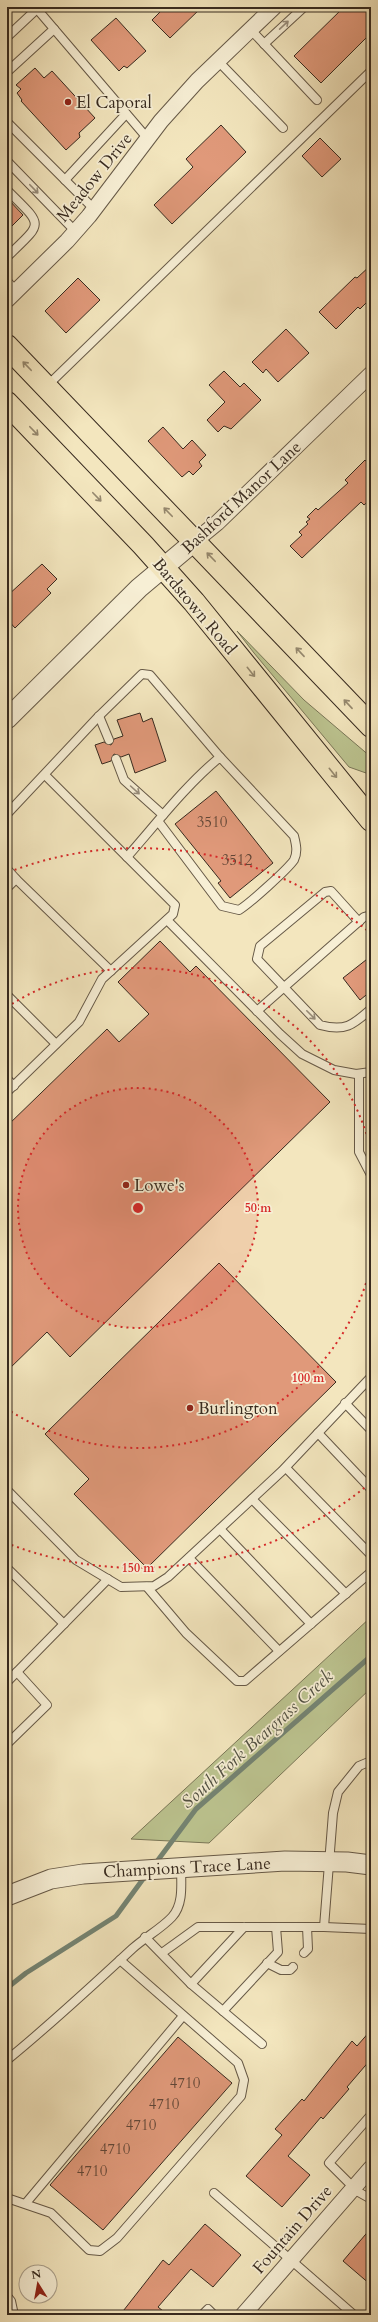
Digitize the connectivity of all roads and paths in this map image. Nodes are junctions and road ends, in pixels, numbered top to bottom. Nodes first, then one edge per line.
1 (274, 7) edge
2 (304, 7) edge
3 (38, 8) edge
4 (54, 29) junction
5 (251, 30) junction
6 (7, 37) edge
7 (264, 44) junction
8 (219, 62) junction
9 (371, 71) edge
10 (7, 72) edge
11 (317, 100) dead end
12 (126, 114) junction
13 (7, 122) edge
14 (284, 128) dead end
15 (148, 139) junction
16 (7, 161) edge
17 (65, 180) junction
18 (7, 190) edge
19 (94, 209) junction
20 (76, 231) junction
21 (7, 257) edge
22 (10, 291) edge
23 (7, 346) edge
24 (371, 374) edge
25 (46, 386) junction
26 (7, 403) edge
27 (195, 541) junction
28 (163, 567) junction
29 (99, 716) junction
30 (7, 719) edge
31 (371, 726) edge
32 (109, 740) dead end
33 (220, 757) junction
34 (116, 759) dead end
35 (45, 775) junction
36 (368, 809) edge
37 (7, 814) edge
38 (160, 818) junction
39 (127, 857) junction
40 (7, 869) edge
41 (16, 879) junction
42 (7, 888) edge
43 (371, 915) edge
44 (167, 920) junction
45 (359, 922) junction
46 (111, 971) junction
47 (283, 988) junction
48 (7, 994) edge
49 (371, 1009) edge
50 (257, 1011) junction
51 (56, 1044) junction
52 (371, 1072) edge
53 (359, 1074) junction
54 (7, 1079) edge
55 (14, 1086) junction
56 (7, 1092) edge
57 (371, 1175) edge
58 (371, 1377) edge
59 (345, 1404) junction
60 (371, 1430) edge
61 (318, 1432) junction
62 (286, 1468) junction
63 (371, 1489) edge
64 (7, 1490) edge
65 (252, 1499) junction
66 (220, 1529) junction
67 (371, 1556) edge
68 (189, 1558) junction
69 (7, 1568) edge
70 (371, 1572) edge
71 (108, 1579) junction
72 (147, 1587) junction
73 (346, 1594) junction
74 (64, 1624) junction
75 (311, 1624) junction
76 (279, 1651) junction
77 (17, 1672) junction
78 (7, 1682) edge
79 (7, 1744) edge
80 (371, 1761) edge
81 (328, 1862) junction
82 (371, 1865) edge
83 (181, 1866) junction
84 (7, 1896) edge
85 (244, 1927) junction
86 (276, 1927) junction
87 (308, 1927) junction
88 (324, 1927) junction
89 (371, 1929) edge
90 (145, 1937) junction
91 (162, 1953) junction
92 (304, 1953) dead end
93 (120, 1960) junction
94 (267, 1963) junction
95 (293, 1966) dead end
96 (191, 1984) junction
97 (223, 2011) junction
98 (183, 2016) junction
99 (262, 2044) dead end
100 (7, 2060) edge
101 (371, 2115) edge
102 (371, 2168) edge
103 (353, 2188) junction
104 (214, 2193) dead end
105 (7, 2198) edge
106 (371, 2199) edge
107 (26, 2203) junction
108 (291, 2260) junction
109 (7, 2296) edge
110 (14, 2315) edge
111 (202, 2315) edge
112 (214, 2315) edge
113 (243, 2315) edge
114 (354, 2315) edge

1 - 5 street, Meadow Drive
7 -> 2 lane
3 - 4 lane
3 - 6 lane
4 - 10 lane
4 - 12 lane
5 - 7 lane
5 - 8 street, Meadow Drive
7 - 11 lane
8 - 14 lane
8 - 15 street, Meadow Drive
9 - 25 lane
12 - 15 lane
12 - 17 lane
13 - 17 lane
15 - 19 street, Meadow Drive
16 -> 20 lane
17 - 19 lane
18 - 21 lane
19 - 20 street, Meadow Drive
20 - 22 street, Meadow Drive
25 -> 23 main road
24 - 27 street, Bashford Manor Lane
27 -> 25 main road
26 -> 28 main road, Bardstown Road
27 - 28 street, Bashford Manor Lane
31 -> 27 main road
28 - 30 street, Bashford Manor Lane
28 -> 36 main road, Bardstown Road
29 - 32 lane
29 - 33 lane
29 - 35 lane
33 - 38 lane
33 - 38 lane
34 -> 38 lane
35 - 37 lane
35 - 39 lane
38 - 39 lane
39 - 44 lane
40 - 41 lane
41 - 42 lane
41 - 46 lane
43 - 45 lane
44 - 46 lane
44 - 50 lane
45 - 47 lane
45 - 47 lane
46 - 51 lane
47 -> 49 lane
47 - 50 lane
48 - 51 lane
50 - 53 lane
51 - 55 lane
52 - 53 lane
53 - 57 lane
54 - 55 lane
55 - 56 lane
58 - 59 lane
59 - 60 lane
59 - 61 lane
61 - 62 lane
61 - 63 lane
62 - 65 lane
62 - 67 lane
64 - 71 lane
65 - 66 lane
65 - 73 lane
66 - 68 lane
66 - 75 lane
68 - 72 lane
68 - 76 lane
69 - 74 lane
70 - 73 lane
71 - 72 lane
71 - 74 lane
72 - 76 lane
73 - 75 lane
74 - 77 lane
75 - 76 lane
77 - 78 lane
77 - 79 lane
80 - 81 lane
81 - 82 street, Champions Trace Lane
81 - 83 street, Champions Trace Lane
81 - 88 lane
83 - 84 street, Champions Trace Lane
83 - 90 lane
85 - 86 lane
85 - 91 lane
85 - 96 lane
86 - 87 lane
86 - 94 lane
87 - 88 lane
87 - 92 lane
88 - 89 lane
90 - 91 lane
90 - 93 lane
91 - 96 lane
93 - 98 lane
93 - 100 lane
94 - 95 lane
94 - 97 lane
96 - 97 lane
97 - 99 lane
98 - 107 lane
98 - 107 lane
101 - 103 lane
102 - 103 street, Fountain Drive
103 - 106 lane
103 - 108 street, Fountain Drive
104 - 108 lane
105 - 107 lane
108 - 113 street, Fountain Drive
108 - 114 lane
109 - 110 lane
111 - 112 lane

